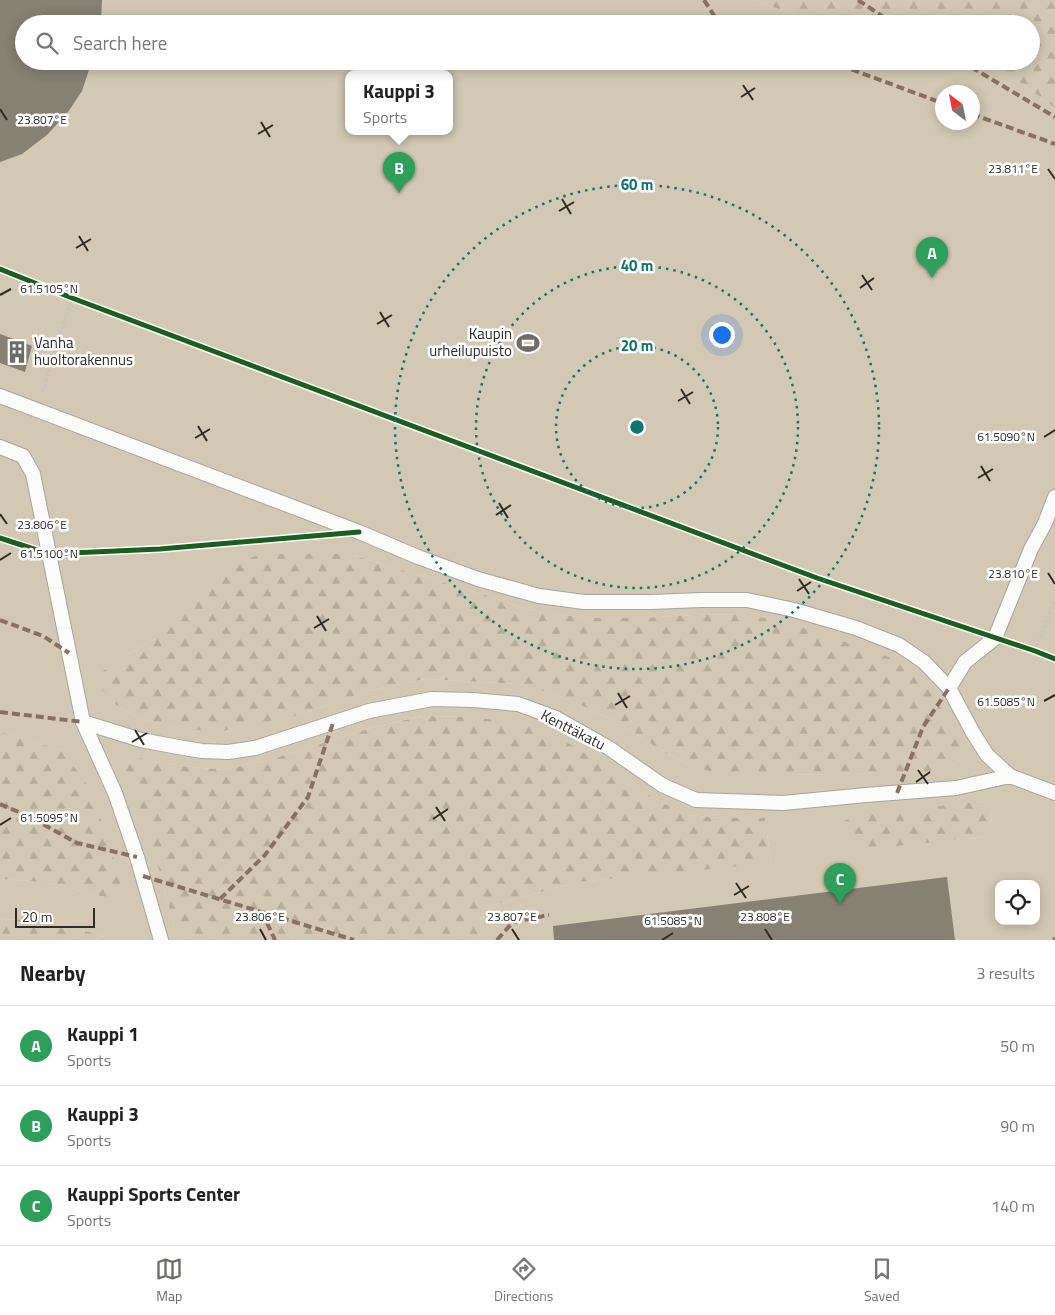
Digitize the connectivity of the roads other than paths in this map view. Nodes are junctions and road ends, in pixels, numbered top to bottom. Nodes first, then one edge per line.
1 (0, 396) edge
2 (0, 447) edge
3 (1055, 497) edge
4 (949, 688) junction
5 (83, 722) junction
6 (1010, 776) junction
7 (1055, 793) edge
8 (161, 940) edge

1 - 4 lane
2 - 5 lane
3 - 4 lane
4 - 6 lane
5 - 6 lane, Kenttäkatu
5 - 8 lane
6 - 7 lane

